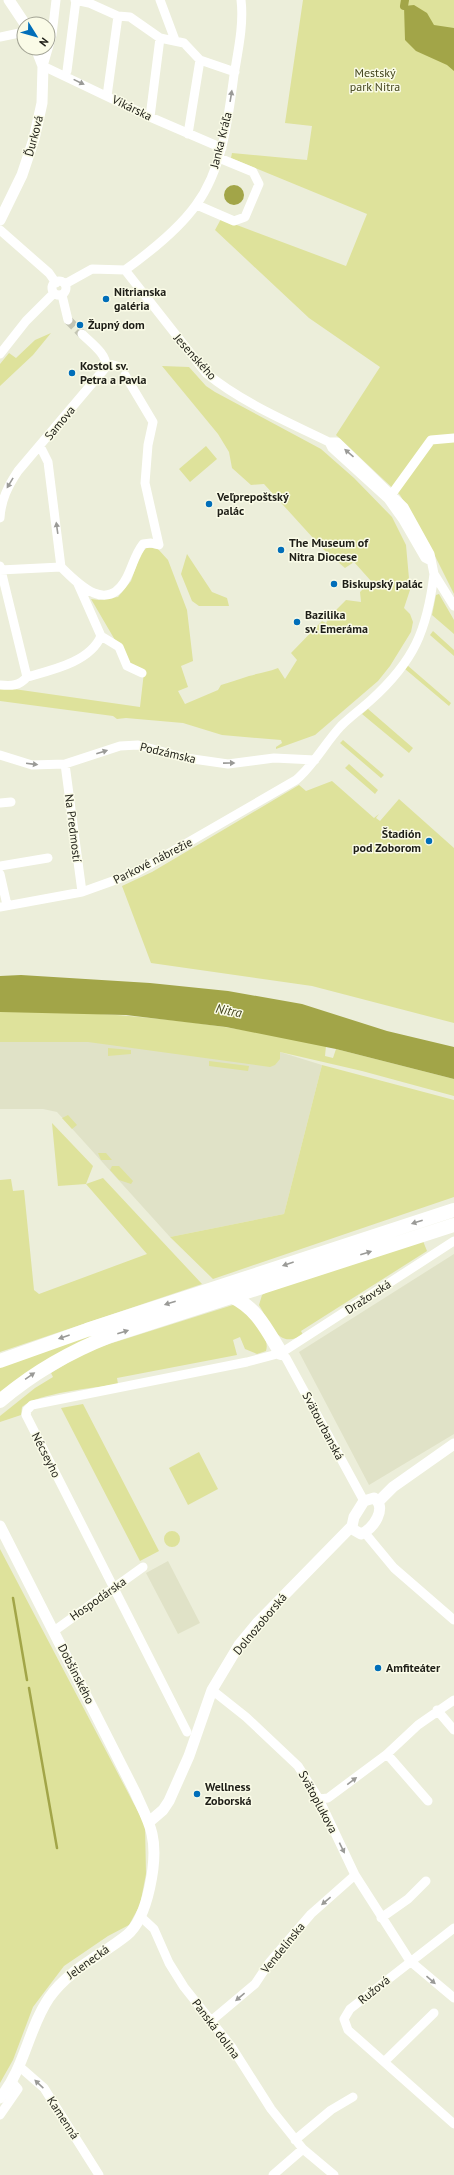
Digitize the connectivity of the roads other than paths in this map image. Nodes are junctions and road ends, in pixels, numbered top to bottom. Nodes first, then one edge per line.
1 (9, 0) edge
2 (56, 0) edge
3 (76, 0) edge
4 (160, 0) edge
5 (241, 0) edge
6 (98, 3) edge
7 (20, 16) edge
8 (53, 16) edge
9 (118, 16) junction
10 (16, 34) edge
11 (0, 37) edge
12 (160, 38) junction
13 (175, 40) junction
14 (39, 56) edge
15 (46, 56) edge
16 (200, 60) junction
17 (43, 66) junction
18 (67, 71) dead end
19 (235, 72) junction
20 (107, 96) junction
21 (150, 118) junction
22 (188, 134) junction
23 (222, 148) junction
24 (219, 158) junction
25 (197, 205) junction
26 (0, 220) edge
27 (0, 230) edge
28 (125, 270) junction
29 (56, 283) junction
30 (65, 284) junction
31 (58, 294) junction
32 (68, 320) tunnel mouth
33 (82, 334) tunnel mouth
34 (0, 354) edge
35 (106, 363) junction
36 (117, 366) dead end
37 (125, 375) dead end
38 (454, 438) edge
39 (40, 446) junction
40 (390, 497) junction
41 (0, 518) edge
42 (0, 566) edge
43 (61, 567) junction
44 (0, 570) edge
45 (434, 574) junction
46 (77, 583) junction
47 (454, 606) edge
48 (101, 636) junction
49 (142, 673) dead end
50 (27, 677) junction
51 (0, 685) edge
52 (0, 756) edge
53 (315, 760) junction
54 (65, 764) junction
55 (11, 802) dead end
56 (0, 803) edge
57 (48, 858) dead end
58 (0, 866) edge
59 (0, 874) edge
60 (82, 892) junction
61 (3, 906) edge
62 (454, 1210) edge
63 (454, 1225) edge
64 (454, 1241) edge
65 (266, 1285) junction
66 (214, 1293) junction
67 (231, 1296) junction
68 (256, 1313) junction
69 (281, 1352) junction
70 (0, 1361) edge
71 (0, 1401) edge
72 (454, 1444) edge
73 (364, 1500) junction
74 (379, 1501) junction
75 (0, 1526) edge
76 (352, 1526) junction
77 (365, 1533) junction
78 (143, 1568) dead end
79 (114, 1588) junction
80 (454, 1620) edge
81 (54, 1631) junction
82 (212, 1690) junction
83 (454, 1700) edge
84 (438, 1710) junction
85 (454, 1730) edge
86 (187, 1732) dead end
87 (387, 1754) junction
88 (319, 1799) junction
89 (428, 1801) dead end
90 (149, 1822) junction
91 (356, 1875) junction
92 (426, 1881) dead end
93 (140, 1916) junction
94 (381, 1918) junction
95 (454, 1928) edge
96 (410, 1962) junction
97 (454, 1998) edge
98 (434, 2013) dead end
99 (212, 2021) junction
100 (385, 2061) junction
101 (20, 2067) junction
102 (12, 2082) junction
103 (353, 2097) dead end
104 (0, 2098) edge
105 (0, 2115) edge
106 (454, 2124) edge
107 (295, 2140) junction
108 (303, 2149) junction
109 (99, 2175) edge
110 (274, 2175) edge
111 (334, 2175) edge

1 - 7 street
2 - 8 street
3 - 6 street
3 - 18 street
4 - 13 street
5 - 19 street, Janka Kráľa
6 - 9 street
9 - 12 street
9 - 20 street
10 - 11 street
12 - 13 street
12 - 21 street
13 - 16 street
14 - 17 street, Ďurková
15 - 17 street
16 - 19 street
16 - 22 street
17 -> 20 street, Vikárska
17 - 26 street, Ďurková
23 -> 19 street, Janka Kráľa
20 - 21 street, Vikárska
21 - 22 street, Vikárska
22 - 23 street, Vikárska
23 - 24 street, Janka Kráľa
24 - 25 street, Janka Kráľa
24 - 25 street
25 - 28 street, Janka Kráľa
27 - 29 street
28 - 30 street
28 - 40 street, Jesenského
29 - 30 street
29 - 31 street
30 - 31 street
31 - 32 street
31 - 34 street
33 - 35 street
35 - 36 street
35 - 39 street, Samova
37 - 46 street
38 - 40 street
39 -> 41 street, Samova
43 -> 39 street
40 - 45 street, Jesenského
42 - 44 street
43 - 44 street
43 - 46 street
44 - 50 street
45 - 47 street, Jesenského
45 - 53 street
46 - 48 street
48 - 49 street
48 - 50 street
50 - 51 street
52 -> 54 street, Podzámska
54 -> 53 street, Podzámska
53 - 60 street, Parkové nábrežie
54 - 60 street, Na Predmostí
55 - 56 street
57 - 58 street
59 - 61 street
60 - 61 street, Parkové nábrežie
62 -> 66 main road
65 -> 63 main road
64 - 69 street, Dražovská
65 - 67 main road
65 - 68 main road
66 - 67 main road
66 -> 70 main road
71 -> 66 main road
67 - 68 main road
68 - 69 main road
69 - 73 street, Svätourbanská
69 - 79 street, Nécseyho
72 - 74 street
73 - 74 street
73 - 76 street, Dolnozoborská
74 - 77 street
75 - 81 street, Dobšinského
76 - 77 street
76 - 82 street, Dolnozoborská
77 - 80 street
78 - 79 street, Hospodárska
79 - 81 street, Hospodárska
79 - 86 street, Nécseyho
81 - 90 street, Dobšinského
82 - 88 street, Svätoplukova
82 - 90 street, Dolnozoborská
83 - 84 street
84 - 85 street
84 - 87 street
88 -> 87 street
87 - 89 street
88 -> 91 street, Svätoplukova
90 - 93 street, Jelenecká
91 - 94 street, Svätoplukova
91 -> 99 street, Vendelínska
92 - 94 street
93 - 99 street, Panská dolina
93 - 101 street, Jelenecká
94 - 96 street, Svätoplukova
95 - 96 street, Ružová
96 -> 97 street, Svätoplukova
96 - 100 street, Ružová
98 - 100 street
99 - 107 street, Panská dolina
100 - 106 street, Ružová
101 - 102 street, Jelenecká
109 -> 101 street, Kamenná
102 - 104 street, Jelenecká
102 - 105 street
103 - 107 street
107 - 108 street, Panská dolina
108 - 110 street
108 - 111 street, Panská dolina

